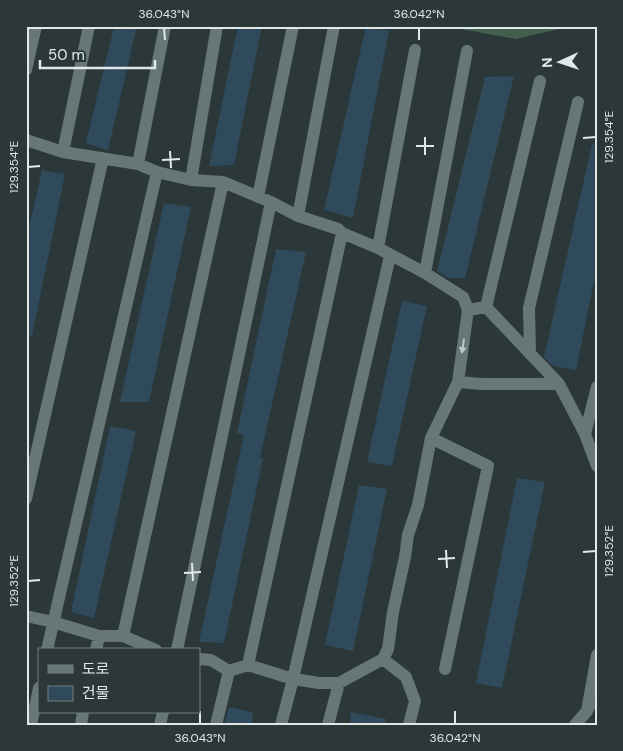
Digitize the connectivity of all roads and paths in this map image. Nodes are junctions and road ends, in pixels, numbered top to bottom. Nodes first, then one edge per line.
1 (36, 26) edge
2 (89, 26) edge
3 (165, 26) edge
4 (217, 26) edge
5 (293, 26) edge
6 (334, 26) edge
7 (415, 50) dead end
8 (467, 51) dead end
9 (26, 70) edge
10 (540, 81) dead end
11 (578, 102) dead end
12 (27, 143) edge
13 (63, 152) junction
14 (103, 158) junction
15 (138, 164) junction
16 (158, 172) junction
17 (191, 180) junction
18 (223, 182) junction
19 (258, 197) junction
20 (271, 202) junction
21 (298, 216) junction
22 (342, 233) junction
23 (378, 248) junction
24 (390, 256) junction
25 (425, 273) junction
26 (486, 307) junction
27 (468, 310) junction
28 (530, 354) junction
29 (458, 382) junction
30 (559, 384) junction
31 (597, 387) edge
32 (585, 434) junction
33 (431, 438) junction
34 (597, 466) edge
35 (26, 499) edge
36 (26, 616) edge
37 (53, 622) junction
38 (99, 636) junction
39 (123, 636) junction
40 (47, 648) edge
41 (96, 648) edge
42 (151, 648) edge
43 (178, 648) edge
44 (597, 655) edge
45 (200, 659) edge
46 (382, 659) junction
47 (248, 665) junction
48 (445, 670) dead end
49 (229, 672) junction
50 (293, 679) junction
51 (339, 683) junction
52 (597, 692) edge
53 (38, 693) edge
54 (592, 714) edge
55 (31, 725) edge
56 (216, 725) edge
57 (281, 725) edge
58 (328, 725) edge
59 (409, 725) edge
60 (575, 725) edge

1 - 9 street
2 - 13 street
3 - 15 street
4 - 17 street
5 - 19 street
6 - 21 street
7 - 23 street
8 - 25 street
10 - 26 street
11 - 28 street
12 - 13 street
13 - 14 street
14 - 15 street
14 - 35 street
15 - 16 street
16 - 17 street
16 - 37 street
17 - 18 street
18 - 19 street
18 - 39 street
19 - 20 street
20 - 21 street
20 - 43 street
21 - 22 street
22 - 23 street
22 - 47 street
23 - 24 street
24 - 25 street
24 - 50 street
25 - 27 street
26 - 27 street
26 - 28 street
27 -> 29 street
28 - 30 street
29 - 30 street
29 - 33 street
30 - 32 street
31 - 32 street
32 - 34 street
33 - 46 street
33 - 48 street
36 - 37 street
37 - 38 street
37 - 40 street
38 - 39 street
38 - 41 street
39 - 42 street
44 - 54 street
45 - 49 street
46 - 51 street
46 - 59 street
47 - 49 street
47 - 50 street
49 - 56 street
50 - 51 street
50 - 57 street
51 - 58 street
52 - 54 street
53 - 55 street
54 - 60 street

